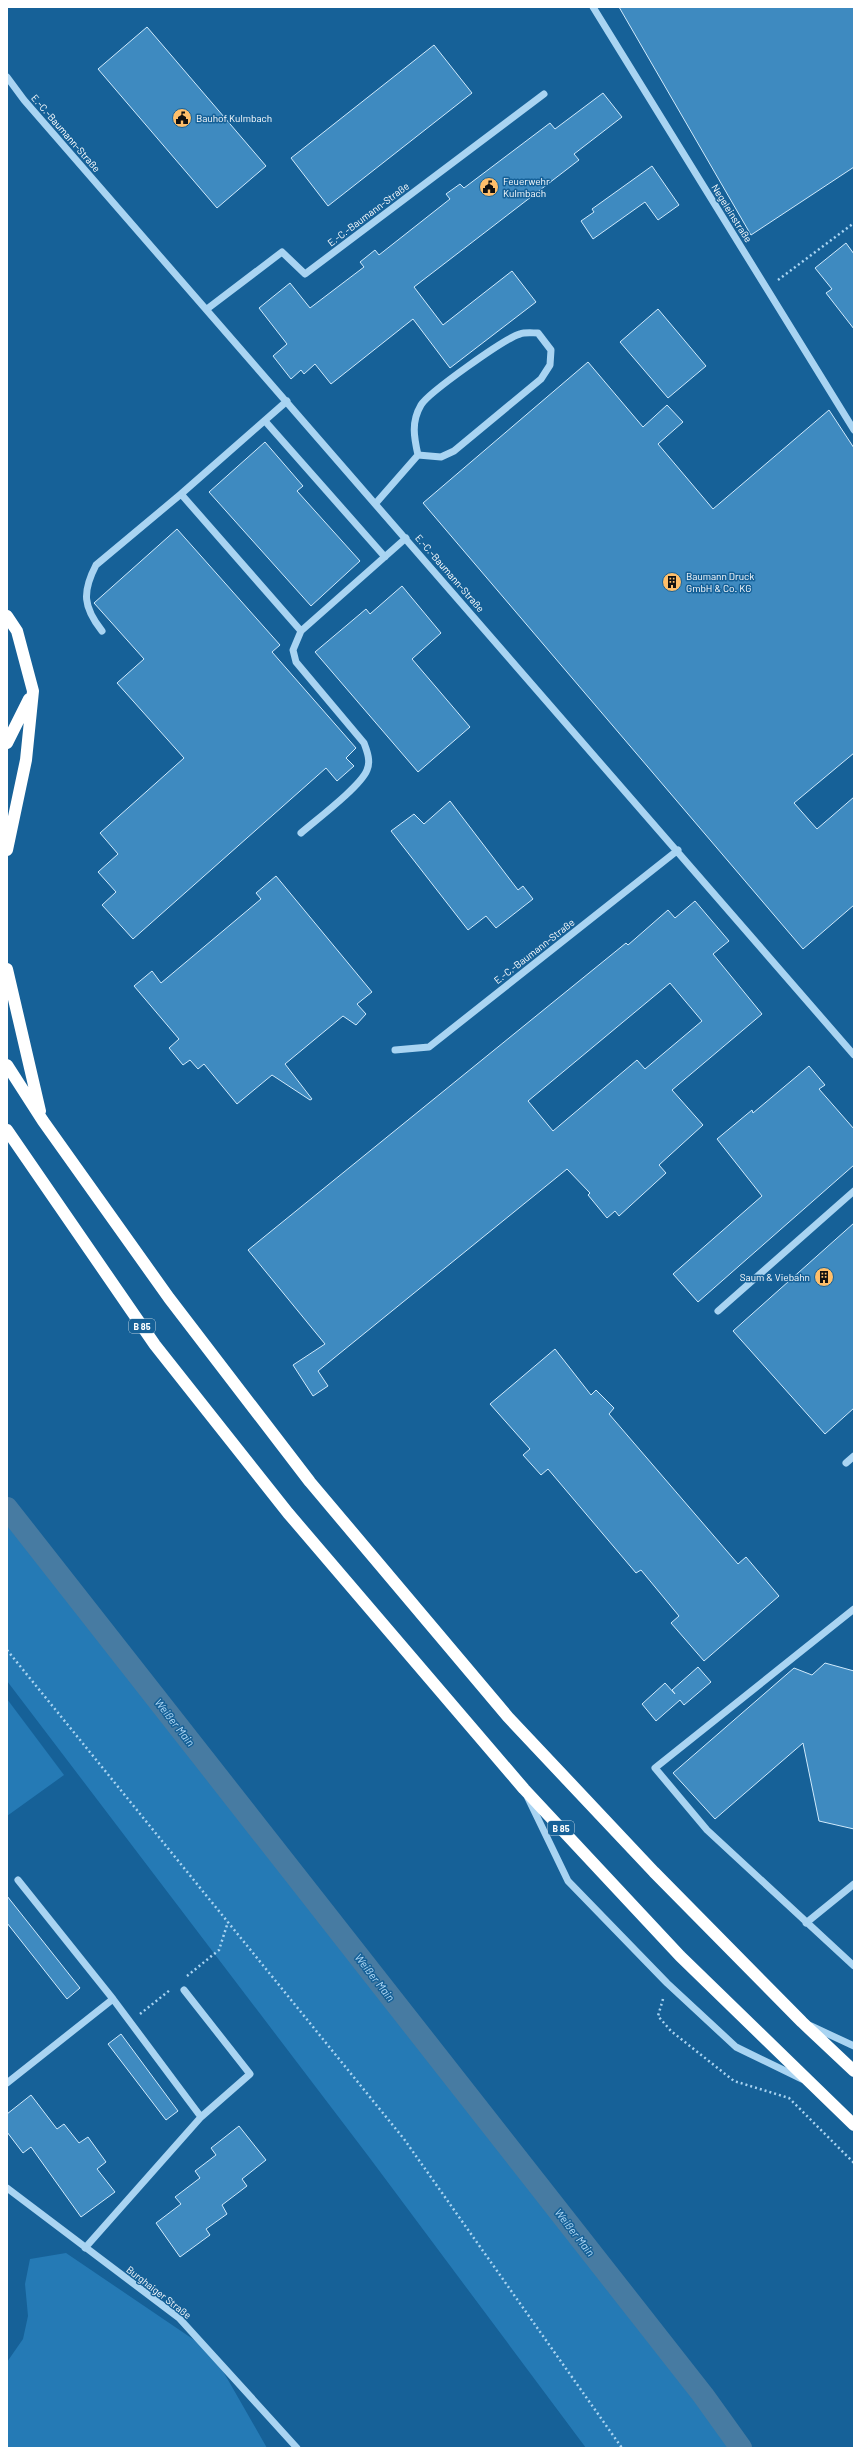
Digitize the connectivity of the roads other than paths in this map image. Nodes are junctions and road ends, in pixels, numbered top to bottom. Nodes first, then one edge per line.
1 (593, 7) edge
2 (7, 77) edge
3 (544, 94) dead end
4 (207, 309) junction
5 (287, 401) junction
6 (265, 421) junction
7 (854, 430) edge
8 (418, 455) junction
9 (181, 494) junction
10 (376, 503) junction
11 (406, 538) junction
12 (385, 557) junction
13 (7, 616) edge
14 (102, 631) dead end
15 (301, 631) junction
16 (33, 691) junction
17 (7, 743) edge
18 (301, 833) dead end
19 (7, 850) edge
20 (678, 850) junction
21 (7, 969) edge
22 (395, 1050) dead end
23 (854, 1055) edge
24 (7, 1065) edge
25 (43, 1122) junction
26 (7, 1130) edge
27 (854, 1191) edge
28 (718, 1312) dead end
29 (854, 1456) edge
30 (846, 1463) dead end
31 (854, 1609) edge
32 (524, 1789) junction
33 (18, 1880) dead end
34 (854, 1884) edge
35 (806, 1923) junction
36 (854, 1966) edge
37 (184, 1990) dead end
38 (113, 1999) junction
39 (802, 2022) junction
40 (854, 2046) edge
41 (854, 2071) edge
42 (7, 2083) edge
43 (810, 2084) junction
44 (201, 2117) junction
45 (854, 2125) edge
46 (7, 2188) edge
47 (85, 2248) junction
48 (297, 2448) edge

1 - 7 street, Negeleinstraße
2 - 4 street, E.-C.-Baumann-Straße
3 - 4 street, E.-C.-Baumann-Straße
4 - 5 street, E.-C.-Baumann-Straße
5 - 6 street
5 - 10 street, E.-C.-Baumann-Straße
6 - 9 street
6 - 12 street
8 - 8 street
8 - 10 street
9 - 14 street
9 - 15 street
10 - 11 street, E.-C.-Baumann-Straße
11 - 12 street
11 - 20 street, E.-C.-Baumann-Straße
12 - 15 street
13 - 16 highway
15 - 18 street
16 - 17 highway
16 - 19 highway
20 - 22 street, E.-C.-Baumann-Straße
20 - 23 street, E.-C.-Baumann-Straße
21 - 25 highway
24 - 25 highway
25 - 39 highway
26 - 32 highway, B 85
27 - 28 street
29 - 30 street
31 - 35 street
32 - 43 highway, B 85
32 - 43 street
33 - 38 street
34 - 35 street
35 - 36 street
37 - 44 street
38 - 42 street
38 - 44 street
39 - 40 street
39 - 41 highway
43 - 45 highway, B 85
44 - 47 street
46 - 47 street, Burghaiger Straße
47 - 48 street, Burghaiger Straße

